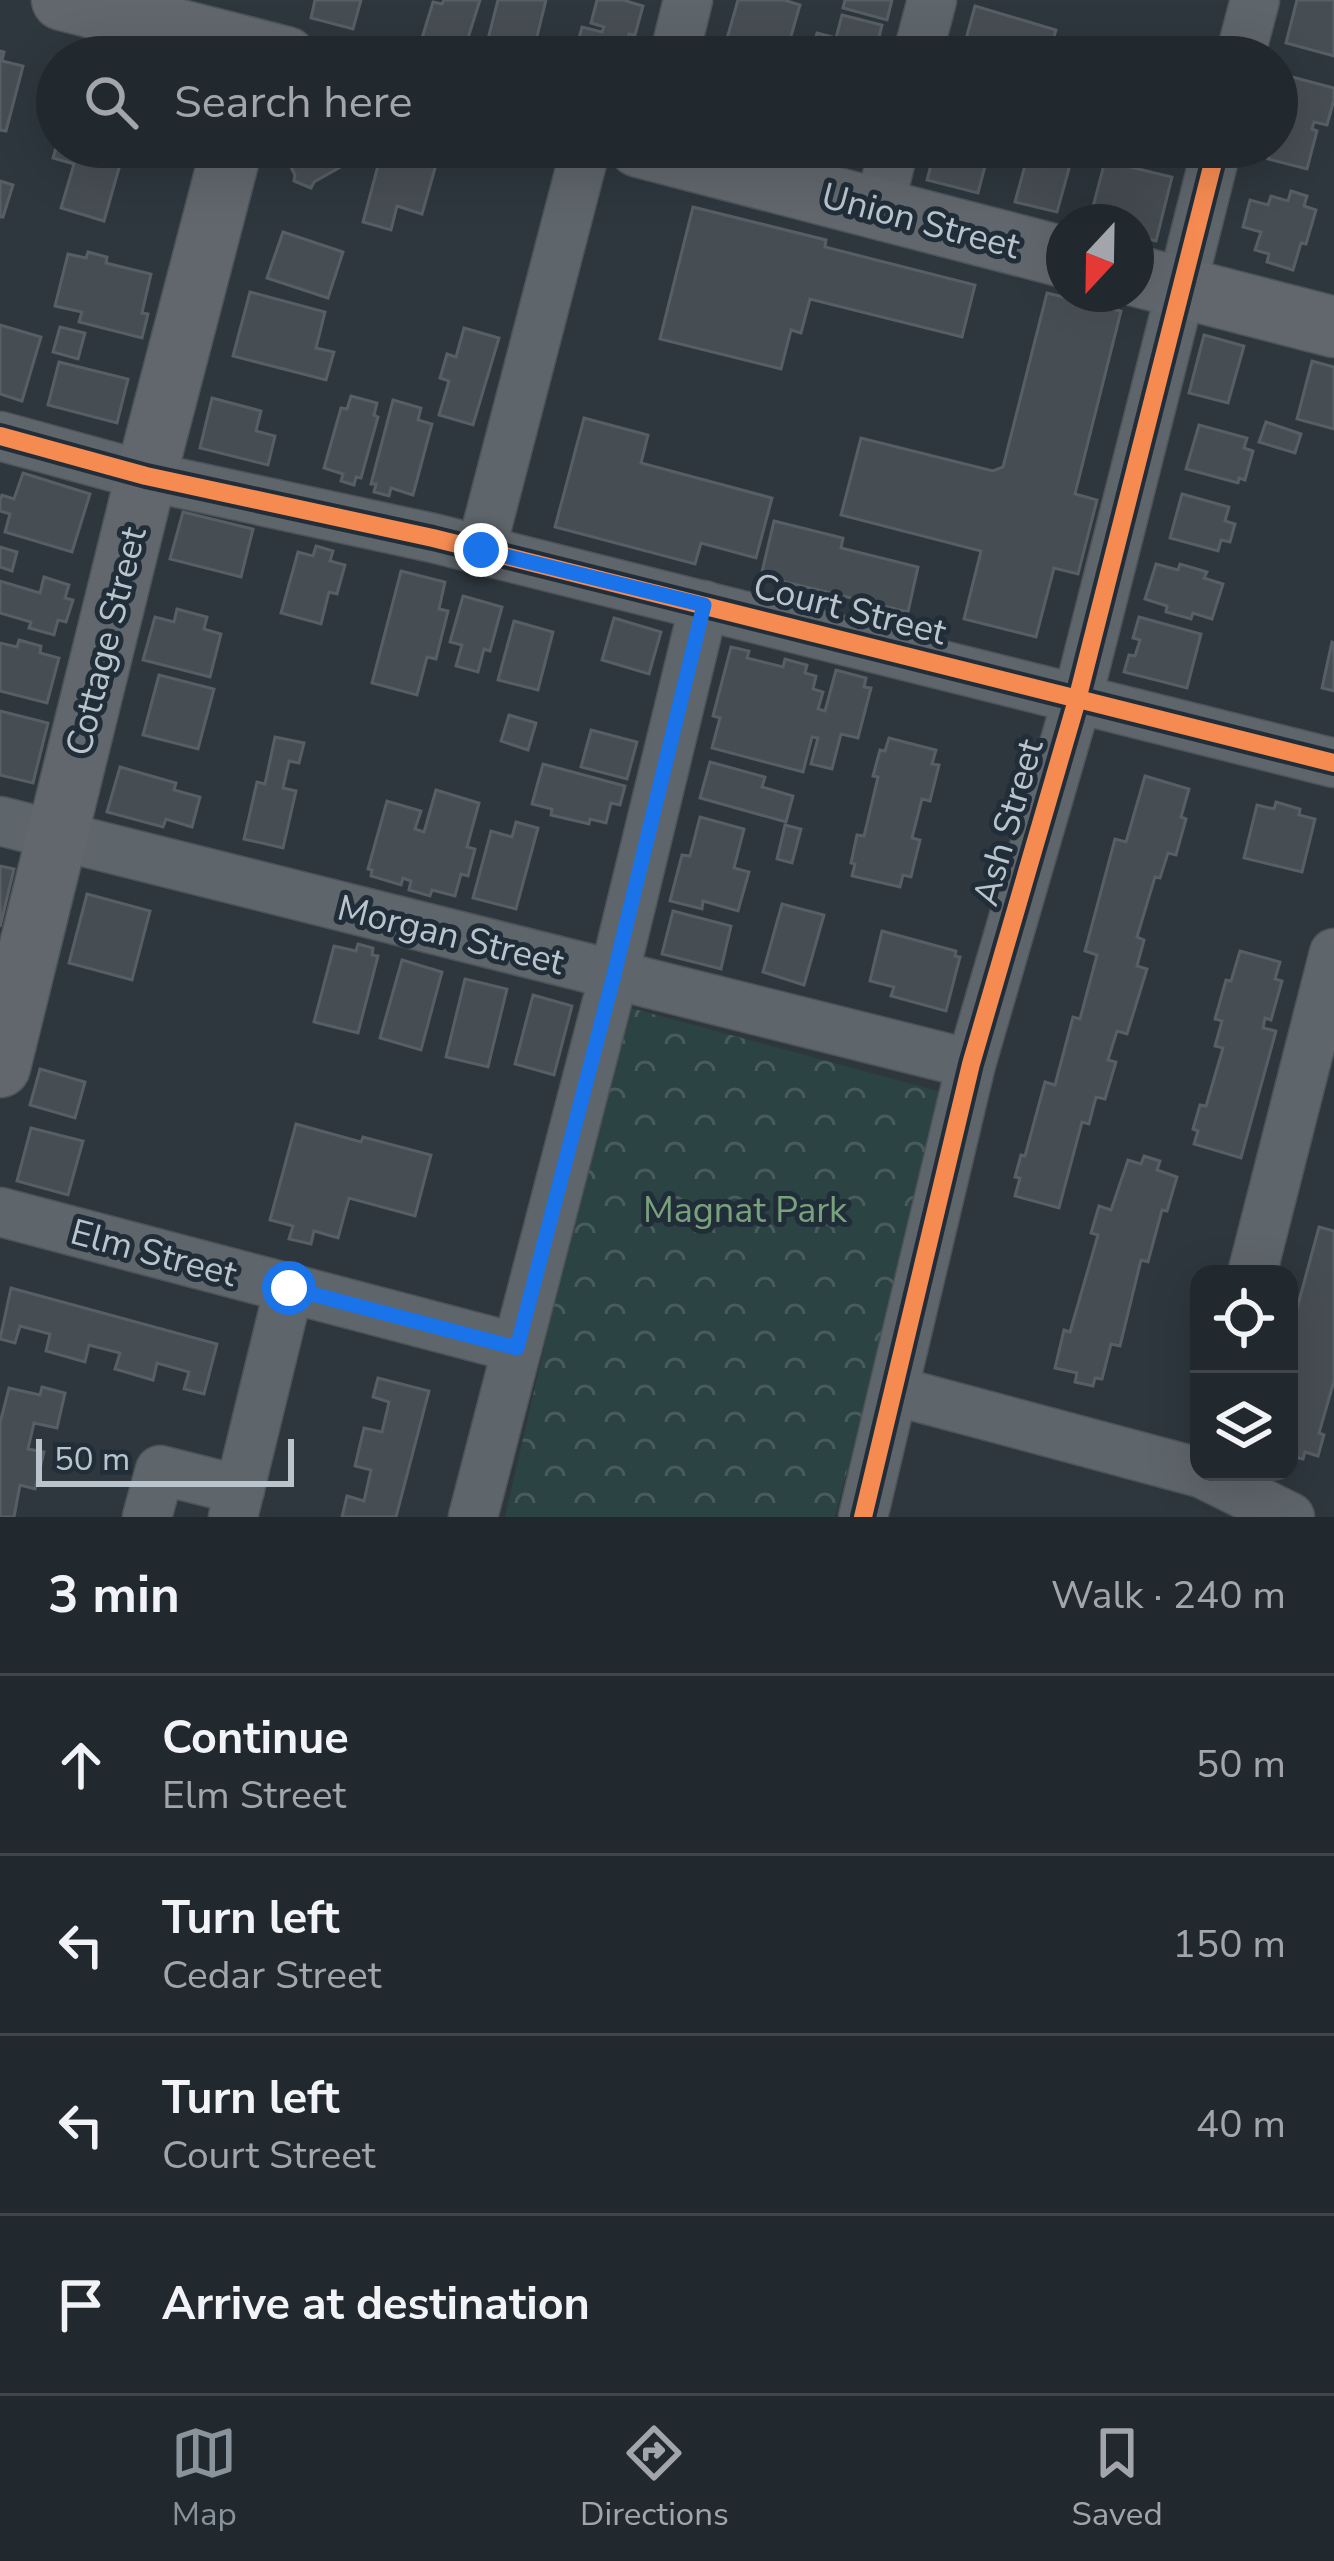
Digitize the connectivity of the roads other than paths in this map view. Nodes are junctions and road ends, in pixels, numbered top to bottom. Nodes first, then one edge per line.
1 (62, 0) edge
2 (688, 0) edge
3 (932, 0) edge
4 (1255, 0) edge
5 (243, 36) edge
6 (679, 36) edge
7 (923, 36) edge
8 (1246, 36) edge
9 (227, 168) edge
10 (581, 168) edge
11 (725, 168) edge
12 (889, 168) edge
13 (1208, 168) edge
14 (879, 208) junction
15 (1046, 252) edge
16 (1159, 282) edge
17 (1334, 327) edge
18 (0, 436) edge
19 (146, 476) junction
20 (481, 550) junction
21 (704, 605) junction
22 (1077, 700) junction
23 (1334, 763) edge
24 (0, 821) edge
25 (57, 835) junction
26 (1334, 953) edge
27 (614, 975) junction
28 (971, 1064) junction
29 (0, 1067) edge
30 (0, 1212) edge
31 (1254, 1265) edge
32 (289, 1288) junction
33 (517, 1348) junction
34 (895, 1390) junction
35 (1190, 1469) edge
36 (1219, 1481) edge
37 (237, 1503) edge
38 (147, 1517) edge
39 (473, 1517) edge
40 (863, 1517) edge
41 (1290, 1517) edge

1 - 5 main road
2 - 6 street
3 - 7 street
4 - 8 street
9 - 19 main road, Cottage Street
10 - 20 street
11 - 14 main road, Union Street
12 - 14 street
13 - 16 street, Ash Street
14 - 15 main road, Union Street
16 - 17 main road
16 - 22 street, Ash Street
18 - 19 street, Court Street
19 - 20 street, Court Street
19 - 25 main road, Cottage Street
20 - 21 street, Court Street
21 - 22 street, Court Street
21 - 27 street
22 - 23 street, Court Street
22 - 28 street, Ash Street
24 - 25 street, Morgan Street
25 - 27 street, Morgan Street
25 - 29 main road, Cottage Street
26 - 31 street
27 - 28 street, Morgan Street
27 - 33 street
28 - 34 street, Ash Street
30 - 32 street, Elm Street
32 - 33 street, Elm Street
32 - 37 street
33 - 39 street
34 - 35 street
34 - 40 street, Ash Street
36 - 41 street
37 - 38 street

